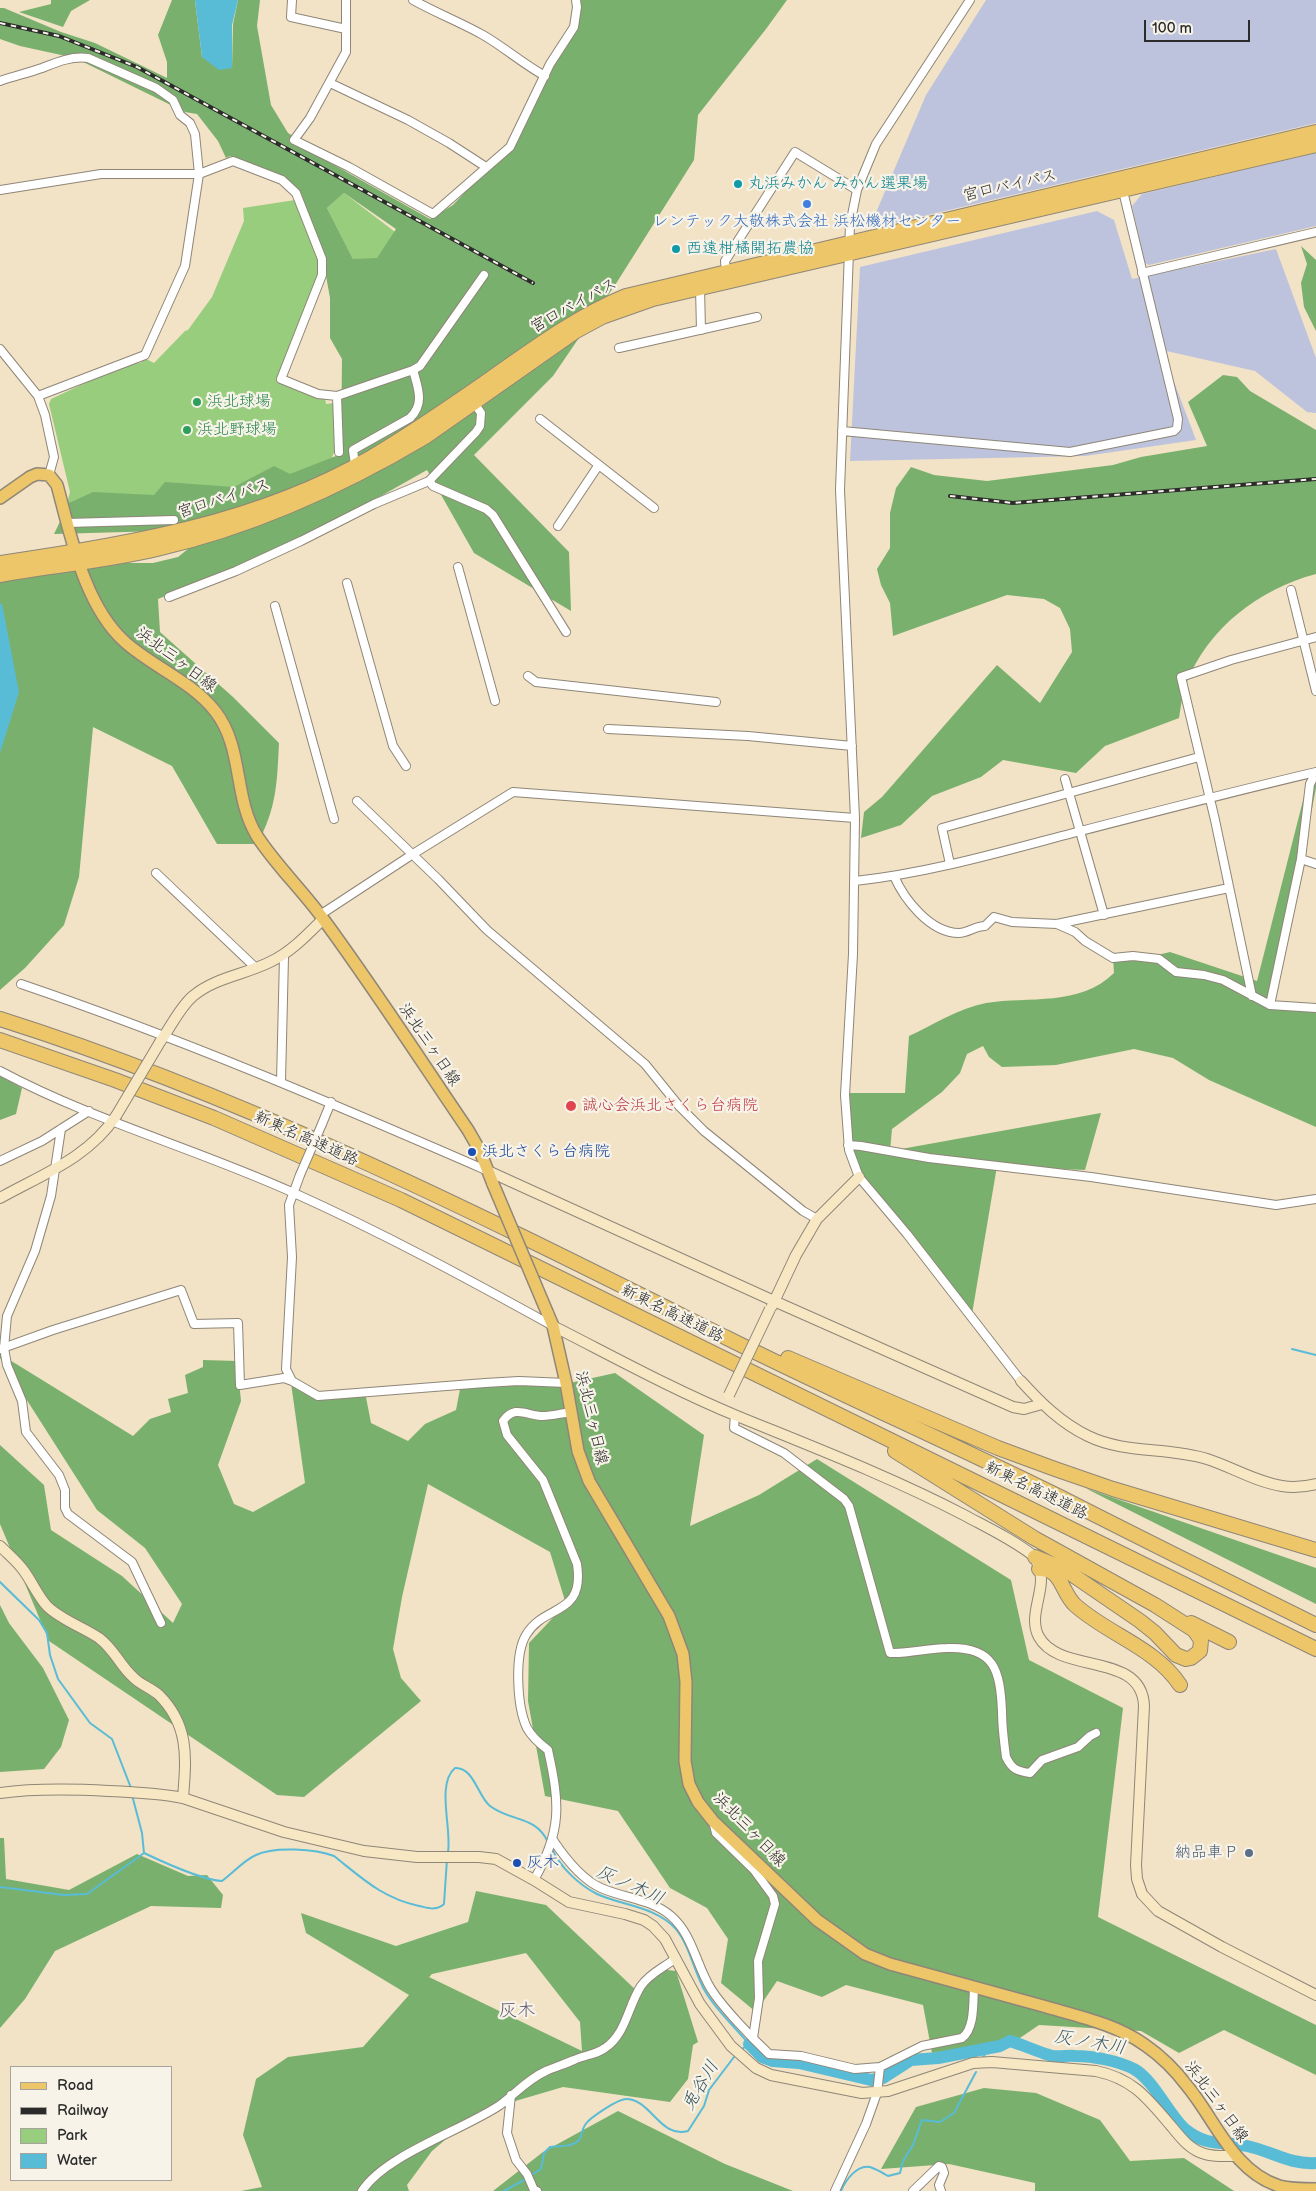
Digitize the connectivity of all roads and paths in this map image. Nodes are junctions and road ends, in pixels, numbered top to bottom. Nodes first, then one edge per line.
1 (292, 0) edge
2 (346, 0) edge
3 (413, 0) edge
4 (576, 0) edge
5 (970, 0) edge
6 (346, 29) junction
7 (545, 76) junction
8 (0, 81) edge
9 (330, 83) junction
10 (1316, 132) edge
11 (1316, 145) edge
12 (486, 166) junction
13 (199, 174) junction
14 (0, 190) edge
15 (857, 190) junction
16 (1122, 191) junction
17 (1316, 232) edge
18 (848, 248) junction
19 (726, 272) junction
20 (1142, 273) junction
21 (484, 274) dead end
22 (700, 288) junction
23 (757, 317) dead end
24 (701, 330) junction
25 (620, 348) dead end
26 (0, 349) edge
27 (413, 370) junction
28 (38, 396) junction
29 (337, 396) junction
30 (471, 398) junction
31 (540, 419) dead end
32 (842, 430) junction
33 (339, 452) dead end
34 (355, 465) junction
35 (598, 466) junction
36 (49, 474) junction
37 (428, 481) junction
38 (0, 498) edge
39 (654, 508) dead end
40 (174, 520) dead end
41 (67, 523) junction
42 (558, 526) dead end
43 (78, 557) junction
44 (0, 563) edge
45 (458, 567) dead end
46 (0, 575) edge
47 (347, 583) dead end
48 (1291, 590) dead end
49 (168, 597) dead end
50 (274, 606) dead end
51 (566, 632) dead end
52 (1316, 637) edge
53 (1303, 640) junction
54 (528, 676) dead end
55 (1316, 691) edge
56 (495, 701) dead end
57 (716, 702) dead end
58 (608, 729) dead end
59 (852, 746) junction
60 (1199, 757) junction
61 (406, 766) dead end
62 (1316, 772) edge
63 (1065, 779) dead end
64 (1068, 794) junction
65 (1209, 797) junction
66 (357, 801) dead end
67 (855, 818) junction
68 (334, 819) dead end
69 (1079, 832) junction
70 (412, 854) junction
71 (1301, 859) junction
72 (950, 864) junction
73 (1316, 864) edge
74 (156, 873) dead end
75 (894, 876) junction
76 (855, 881) junction
77 (1230, 888) junction
78 (1104, 915) junction
79 (321, 917) junction
80 (1057, 924) junction
81 (282, 955) junction
82 (256, 968) junction
83 (21, 984) dead end
84 (1252, 996) junction
85 (1270, 1005) junction
86 (1316, 1008) edge
87 (0, 1019) edge
88 (163, 1039) junction
89 (0, 1040) edge
90 (0, 1071) edge
91 (281, 1081) junction
92 (331, 1102) junction
93 (89, 1110) junction
94 (114, 1118) junction
95 (61, 1129) junction
96 (848, 1145) junction
97 (0, 1161) edge
98 (55, 1168) junction
99 (488, 1171) junction
100 (859, 1176) junction
101 (293, 1192) junction
102 (0, 1198) edge
103 (1316, 1198) edge
104 (817, 1219) junction
105 (559, 1254) junction
106 (772, 1305) junction
107 (553, 1326) junction
108 (2, 1349) edge
109 (292, 1381) junction
110 (1021, 1381) joint
111 (566, 1383) junction
112 (1042, 1404) junction
113 (722, 1408) junction
114 (572, 1412) junction
115 (836, 1414) junction
116 (735, 1415) junction
117 (1316, 1484) edge
118 (0, 1546) edge
119 (1316, 1550) edge
120 (1037, 1563) junction
121 (1155, 1605) junction
122 (161, 1623) dead end
123 (1316, 1625) edge
124 (1229, 1642) dead end
125 (1316, 1649) edge
126 (1180, 1685) dead end
127 (1096, 1733) dead end
128 (0, 1793) edge
129 (182, 1798) junction
130 (713, 1821) junction
131 (553, 1842) junction
132 (534, 1880) junction
133 (676, 1958) junction
134 (974, 1987) junction
135 (1316, 1996) edge
136 (753, 2038) junction
137 (879, 2070) junction
138 (877, 2088) junction
139 (511, 2095) junction
140 (1234, 2153) junction
141 (1316, 2189) edge
142 (837, 2190) edge
143 (362, 2191) edge
144 (537, 2191) edge
145 (913, 2191) edge
146 (941, 2191) edge

1 - 6 street
2 - 6 street
3 - 7 street
4 - 7 street
5 - 15 street
6 - 9 street
7 - 12 street
8 - 13 street
9 - 12 street
9 - 12 street
10 - 18 highway, 宮口バイパス
11 - 16 highway, 宮口バイパス
13 - 14 street
13 - 28 street
13 - 29 street
15 - 18 street
15 - 19 street
16 - 18 highway, 宮口バイパス
16 - 20 street
17 - 20 street
18 - 19 highway, 宮口バイパス
18 - 22 highway, 宮口バイパス
18 - 32 street
19 - 30 highway, 宮口バイパス
20 - 32 street
21 - 27 street
22 - 24 street
22 - 30 highway, 宮口バイパス
23 - 24 street
24 - 25 street
26 - 28 street
27 - 29 street
27 - 34 street
28 - 36 street
29 - 33 street
30 - 34 highway, 宮口バイパス
30 - 37 street
30 - 43 highway, 宮口バイパス
31 - 35 street
32 - 59 street
34 - 43 highway, 宮口バイパス
35 - 39 street
35 - 42 street
36 - 38 main road
36 - 41 main road, 浜北三ヶ日線
37 - 49 street
37 - 51 street
40 - 41 street
41 - 43 main road, 浜北三ヶ日線
43 - 44 highway, 宮口バイパス
43 - 46 highway, 宮口バイパス
43 - 79 main road, 浜北三ヶ日線
45 - 56 street
47 - 61 street
48 - 53 street
50 - 68 street
52 - 53 street
53 - 55 street
53 - 60 street
54 - 57 street
58 - 59 street
59 - 67 street
60 - 64 street
60 - 65 street
62 - 65 street
62 - 71 street
63 - 64 street
64 - 69 street
64 - 72 street
65 - 69 street
65 - 77 street
66 - 70 street
67 - 70 street
67 - 76 street
69 - 72 street
69 - 78 street
70 - 79 street
70 - 104 street
71 - 73 street
71 - 85 street
72 - 75 street
74 - 82 street
75 - 76 street
75 - 80 street
76 - 96 street
77 - 78 street
77 - 84 street
78 - 80 street
79 - 81 street
79 - 99 main road, 浜北三ヶ日線
80 - 84 street
81 - 82 street
81 - 91 street
82 - 88 street
83 - 88 street
84 - 85 street
85 - 86 street
87 - 105 highway, 新東名高速道路
88 - 91 street
88 - 94 street, bridge
89 - 115 highway, 新東名高速道路
90 - 93 street
91 - 92 street
92 - 99 street
92 - 101 street, bridge
93 - 94 street
93 - 95 street
94 - 98 street
94 - 101 street
95 - 97 street
95 - 98 street
96 - 100 street
96 - 103 street
98 - 102 street
98 - 108 street
99 - 106 street
99 - 107 main road, 浜北三ヶ日線, bridge
100 - 104 street
100 - 110 street
101 - 107 street
101 - 109 street
104 - 106 street
105 - 119 highway
105 - 123 highway, 新東名高速道路
106 - 112 street
106 - 113 street, bridge
107 - 111 main road, 浜北三ヶ日線
107 - 113 street
108 - 109 street
108 - 122 street
109 - 111 street
110 - 112 street
111 - 114 main road, 浜北三ヶ日線
112 - 117 street
113 - 116 street
114 - 130 main road, 浜北三ヶ日線
114 - 131 street
115 - 121 highway
115 - 125 highway, 新東名高速道路
116 - 120 street
116 - 127 street
118 - 129 street
120 - 121 highway
120 - 126 highway
120 - 135 street
121 - 124 highway
128 - 129 street
129 - 132 street
130 - 134 main road, 浜北三ヶ日線
130 - 136 street
131 - 132 street
131 - 136 street
132 - 133 street
133 - 138 street
133 - 139 street
134 - 137 street
134 - 140 main road, 浜北三ヶ日線
136 - 137 street
137 - 138 street
138 - 140 street
138 - 142 street
139 - 143 street
139 - 144 street
140 - 141 main road, 浜北三ヶ日線
145 - 146 street

